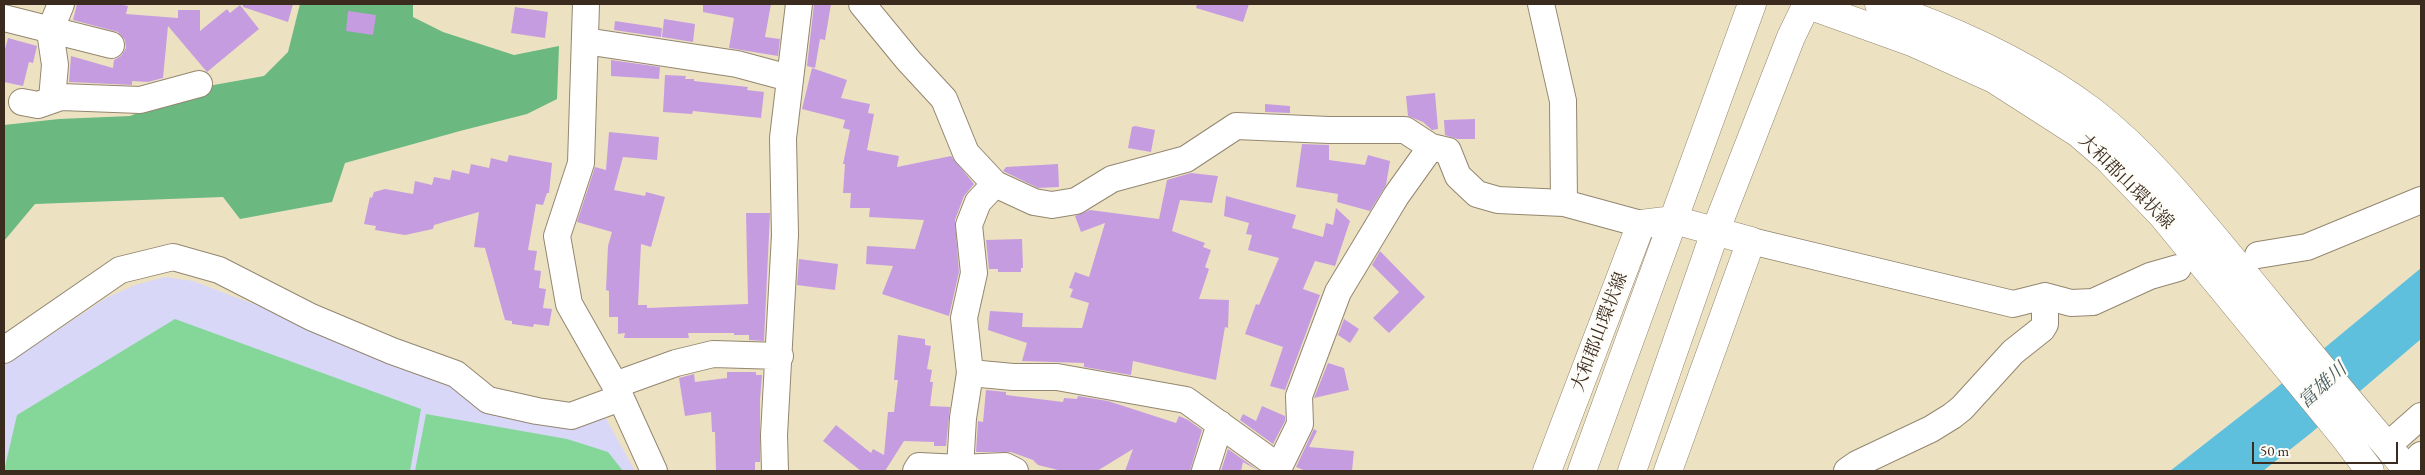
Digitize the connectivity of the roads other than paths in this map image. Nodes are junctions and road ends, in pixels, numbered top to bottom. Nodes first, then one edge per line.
1 (60, 4) edge
2 (586, 4) edge
3 (799, 4) edge
4 (862, 4) edge
5 (1541, 4) edge
6 (1752, 4) edge
7 (1807, 4) edge
8 (1878, 4) edge
9 (4, 18) edge
10 (50, 31) junction
11 (585, 41) junction
12 (111, 44) dead end
13 (789, 78) junction
14 (199, 84) dead end
15 (52, 99) junction
16 (22, 102) dead end
17 (1431, 147) junction
18 (995, 184) junction
19 (2421, 200) edge
20 (1564, 203) junction
21 (1674, 220) junction
22 (1641, 224) junction
23 (1715, 232) junction
24 (1751, 241) junction
25 (2258, 255) dead end
26 (2178, 268) dead end
27 (2045, 296) junction
28 (4, 350) edge
29 (780, 356) junction
30 (970, 373) junction
31 (618, 391) junction
32 (2421, 416) edge
33 (1220, 424) junction
34 (2387, 446) junction
35 (2411, 465) edge
36 (960, 468) junction
37 (2363, 469) edge
38 (654, 471) edge
39 (775, 471) edge
40 (916, 471) edge
41 (1015, 471) edge
42 (1204, 471) edge
43 (1547, 471) edge
44 (1582, 471) edge
45 (1632, 471) edge
46 (1668, 471) edge
47 (1847, 471) edge

1 - 10 street
2 - 11 street
3 - 13 street
4 - 18 street
5 - 20 street
6 - 21 main road, 大和郡山環状線
7 - 23 main road, 大和郡山環状線
7 - 37 main road, 大和郡山環状線
8 - 34 main road, 大和郡山環状線
9 - 10 street
10 - 12 street
10 - 15 street
11 - 13 street
11 - 31 street
13 - 29 street
14 - 15 street
15 - 16 street
17 - 18 street
17 - 20 street
17 - 33 street
18 - 30 street
19 - 25 street
20 - 22 street
21 - 22 main road
21 - 23 main road
21 - 44 main road, 大和郡山環状線
22 - 43 main road, 大和郡山環状線
23 - 24 main road
23 - 45 main road, 大和郡山環状線
24 - 27 street
24 - 46 main road
26 - 27 street
27 - 47 street
28 - 31 street
29 - 31 street
29 - 39 street
30 - 33 street
30 - 36 street
31 - 38 street
32 - 34 street
33 - 42 street
34 - 35 main road, 大和郡山環状線
34 - 37 main road, 大和郡山環状線
36 - 40 street
36 - 41 street

